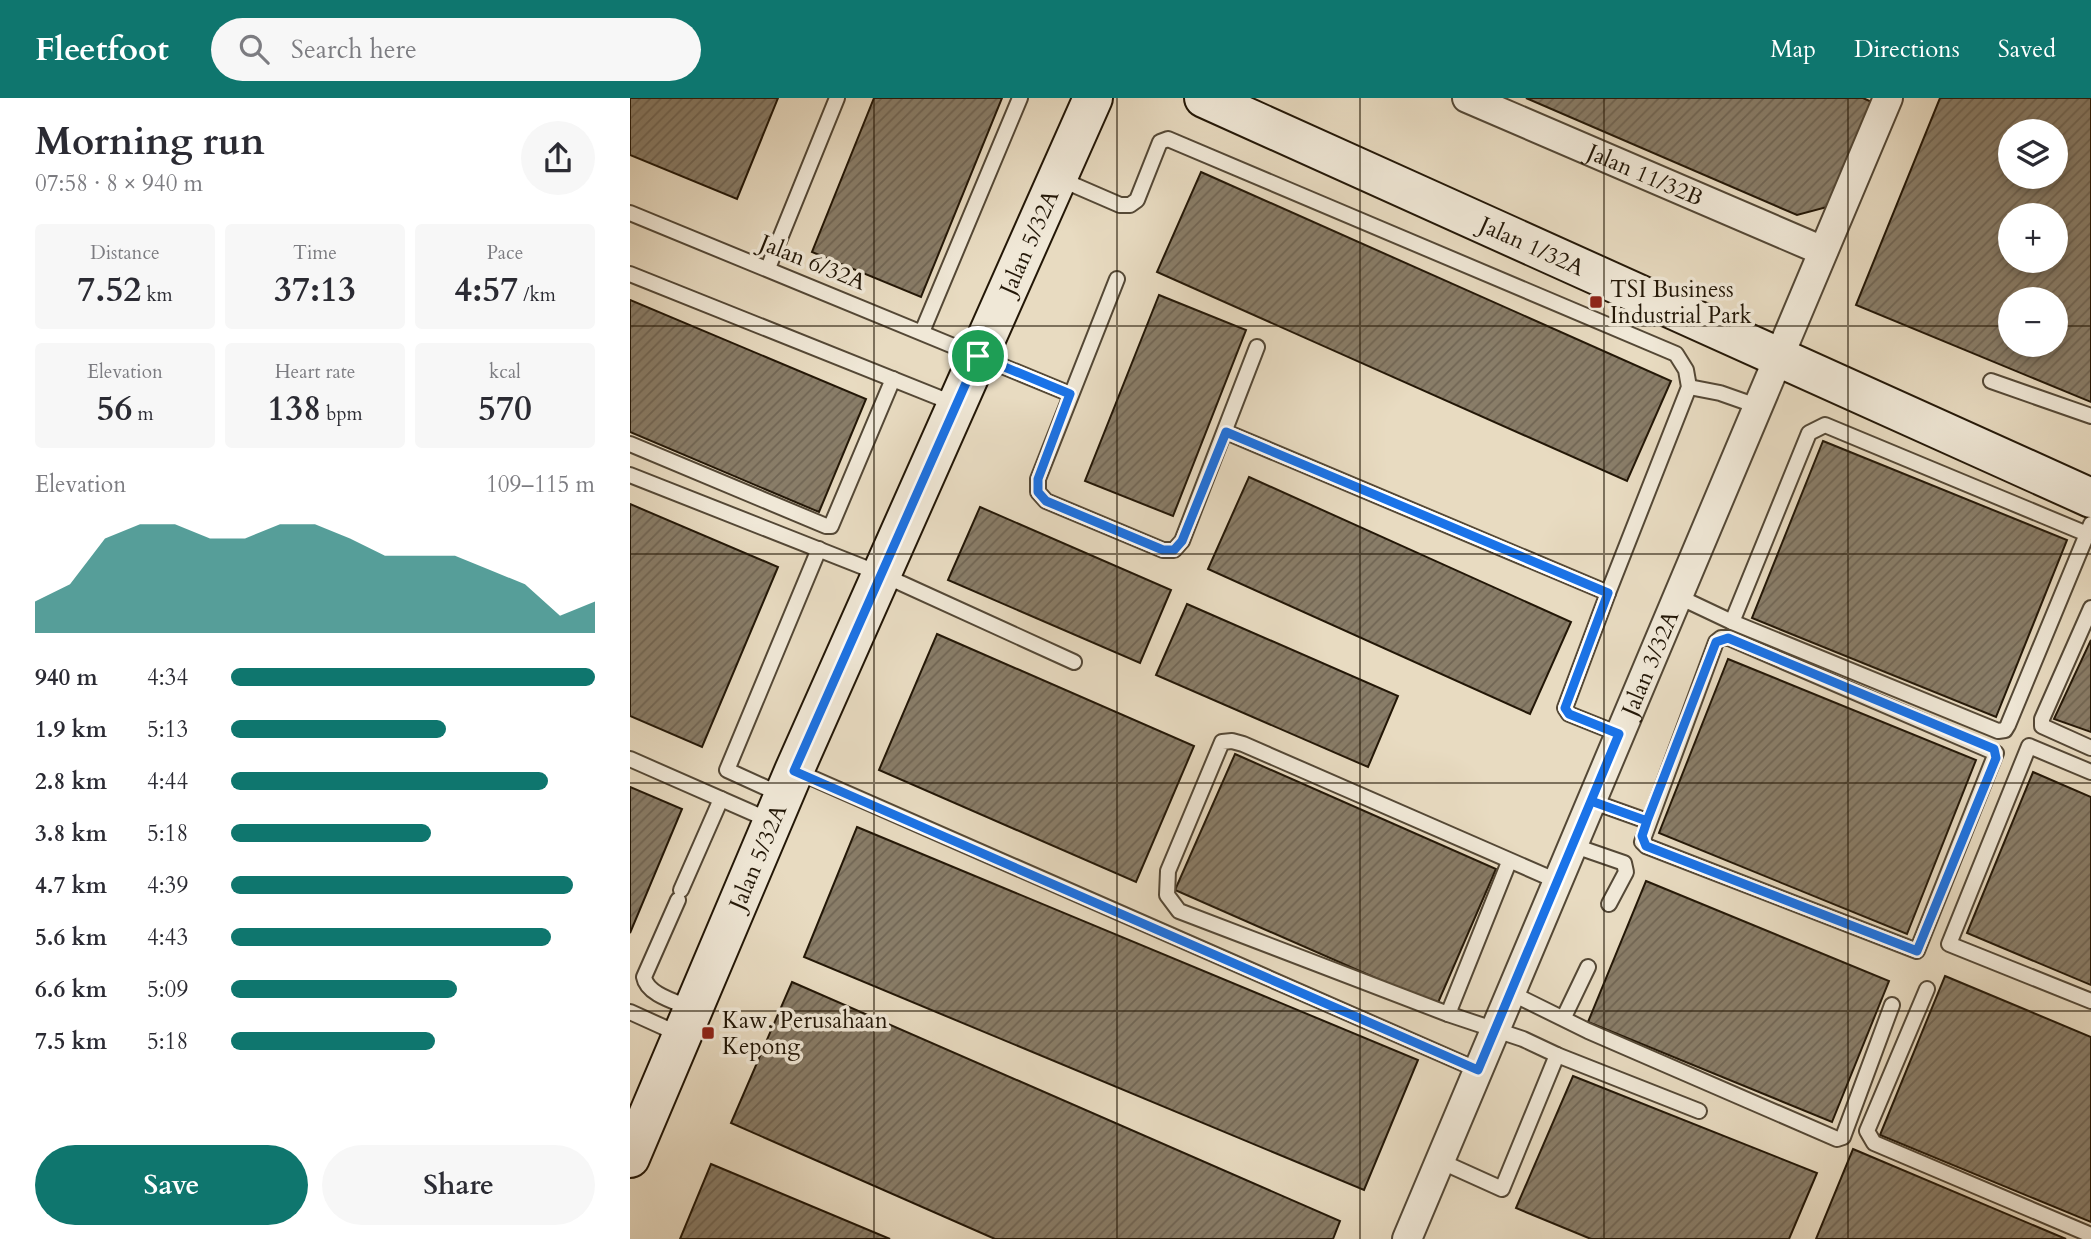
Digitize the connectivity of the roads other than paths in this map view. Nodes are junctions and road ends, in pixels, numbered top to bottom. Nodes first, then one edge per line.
1 (837, 98) edge
2 (1020, 98) edge
3 (1093, 98) edge
4 (1204, 98) edge
5 (1467, 98) edge
6 (1888, 98) edge
7 (1057, 178) junction
8 (630, 213) edge
9 (1823, 251) junction
10 (768, 268) junction
11 (630, 274) edge
12 (1117, 279) dead end
13 (922, 332) junction
14 (1257, 347) dead end
15 (978, 356) junction
16 (1778, 357) junction
17 (893, 379) junction
18 (1991, 382) dead end
19 (1689, 387) junction
20 (1070, 394) junction
21 (957, 405) junction
22 (1757, 405) junction
23 (2091, 416) edge
24 (1226, 432) junction
25 (630, 444) edge
26 (630, 475) edge
27 (2090, 519) edge
28 (820, 549) junction
29 (881, 574) junction
30 (1608, 593) junction
31 (1677, 596) junction
32 (2091, 608) edge
33 (1732, 622) junction
34 (1074, 662) dead end
35 (1619, 734) junction
36 (2091, 748) edge
37 (630, 759) edge
38 (2091, 772) edge
39 (783, 796) junction
40 (721, 799) junction
41 (1591, 801) junction
42 (1647, 821) junction
43 (1573, 845) junction
44 (1509, 862) junction
45 (1558, 881) junction
46 (1609, 904) dead end
47 (1588, 967) dead end
48 (1927, 989) dead end
49 (1511, 993) junction
50 (2091, 1001) edge
51 (1892, 1005) dead end
52 (630, 1012) edge
53 (1448, 1014) junction
54 (1564, 1017) junction
55 (688, 1022) junction
56 (1495, 1030) junction
57 (1557, 1055) junction
58 (1478, 1070) junction
59 (1699, 1111) dead end
60 (630, 1158) edge
61 (1440, 1161) junction
62 (2091, 1235) edge
63 (1407, 1239) edge

1 - 10 lane
2 - 13 lane
3 - 7 street, Jalan 5/32A
4 - 16 street, Jalan 1/32A
5 - 9 street, Jalan 11/32B
6 - 9 street, Jalan 3/32A
7 - 15 street, Jalan 5/32A
7 - 19 lane
8 - 10 lane, Jalan 6/32A
9 - 16 street, Jalan 3/32A
10 - 13 lane, Jalan 6/32A
11 - 17 lane
12 - 20 lane
13 - 15 lane, Jalan 6/32A
14 - 24 lane
15 - 20 lane, Jalan 6/32A
15 - 21 street, Jalan 5/32A
16 - 22 street, Jalan 3/32A
16 - 27 street, Jalan 1/32A
17 - 21 lane
17 - 25 lane
18 - 23 lane
19 - 22 lane
19 - 30 lane
20 - 24 lane
21 - 29 street, Jalan 5/32A
22 - 31 street, Jalan 3/32A
24 - 30 lane
26 - 28 lane
27 - 33 lane
27 - 33 lane
28 - 29 lane
28 - 39 lane
29 - 34 lane
29 - 39 street, Jalan 5/32A
30 - 35 lane
31 - 33 lane
31 - 35 street, Jalan 3/32A
32 - 36 lane
35 - 41 street, Jalan 3/32A
37 - 40 lane
38 - 50 lane
39 - 40 lane
39 - 55 street, Jalan 5/32A
39 - 58 lane
40 - 55 lane
41 - 42 lane
41 - 43 street, Jalan 3/32A
42 - 42 lane
43 - 45 street, Jalan 3/32A
43 - 46 lane
44 - 45 lane
44 - 53 lane
44 - 53 lane
45 - 49 street, Jalan 3/32A
47 - 54 lane
48 - 62 lane
49 - 54 lane
49 - 56 street, Jalan 3/32A
51 - 54 lane
52 - 55 lane
53 - 56 lane
55 - 60 street, Jalan 5/32A
56 - 57 lane
56 - 58 street, Jalan 3/32A
57 - 59 lane
57 - 61 lane
58 - 61 street, Jalan 3/32A
61 - 63 street, Jalan 3/32A

